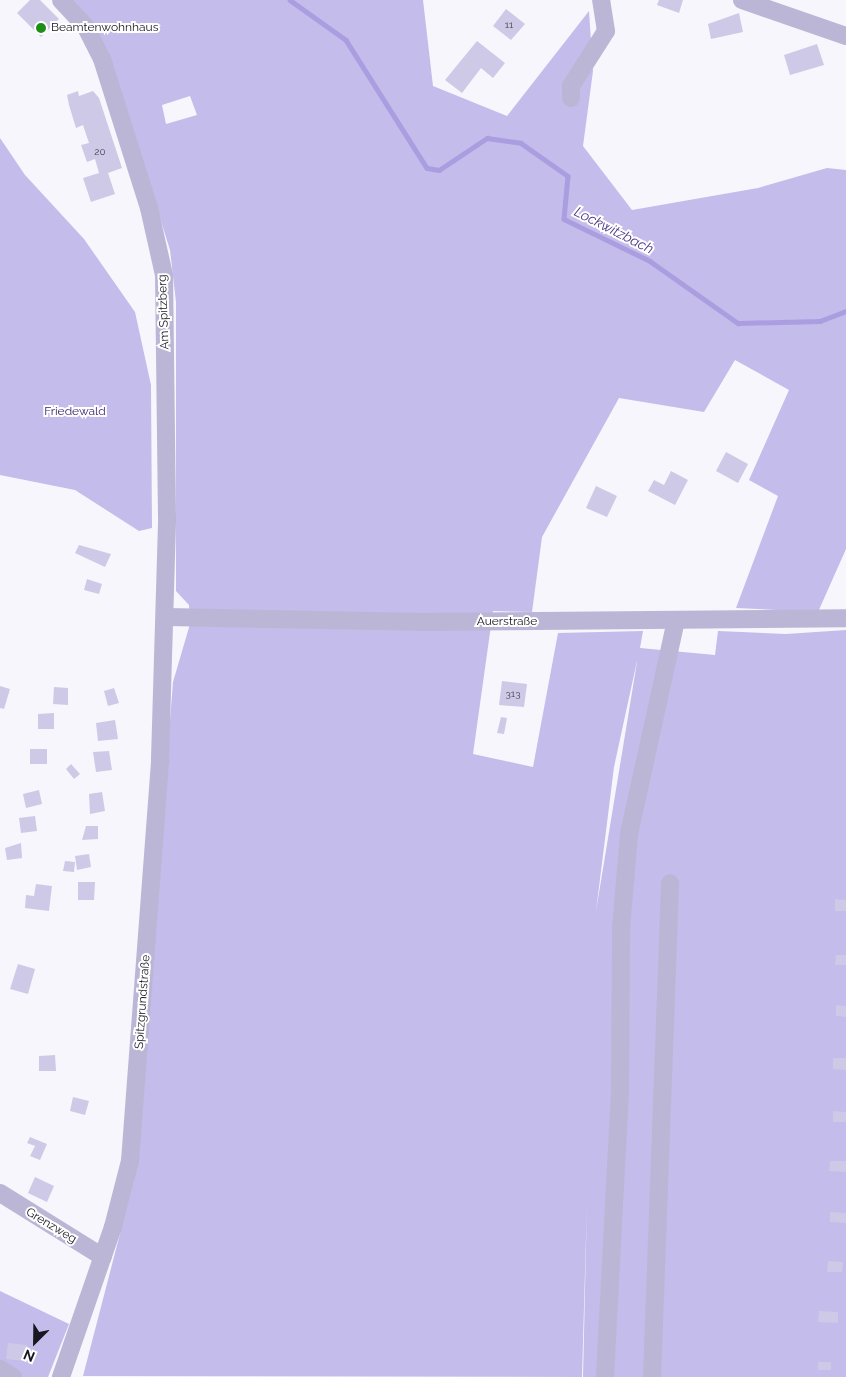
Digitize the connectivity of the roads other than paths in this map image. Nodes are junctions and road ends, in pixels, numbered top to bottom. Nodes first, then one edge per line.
1 (61, 0) edge
2 (601, 0) edge
3 (742, 0) edge
4 (846, 36) edge
5 (571, 98) dead end
6 (167, 617) junction
7 (846, 618) edge
8 (676, 620) junction
9 (670, 884) dead end
10 (0, 1193) edge
11 (103, 1257) junction
12 (0, 1369) edge
13 (13, 1377) edge
14 (61, 1377) edge
15 (605, 1377) edge
16 (652, 1377) edge

1 - 6 street, Am Spitzberg
2 - 5 street
3 - 4 street
6 - 8 street, Auerstraße
6 - 11 street, Spitzgrundstraße
7 - 8 street, Auerstraße
8 - 15 street
9 - 16 street
10 - 11 street, Grenzweg
11 - 14 street, Spitzgrundstraße
12 - 13 street

